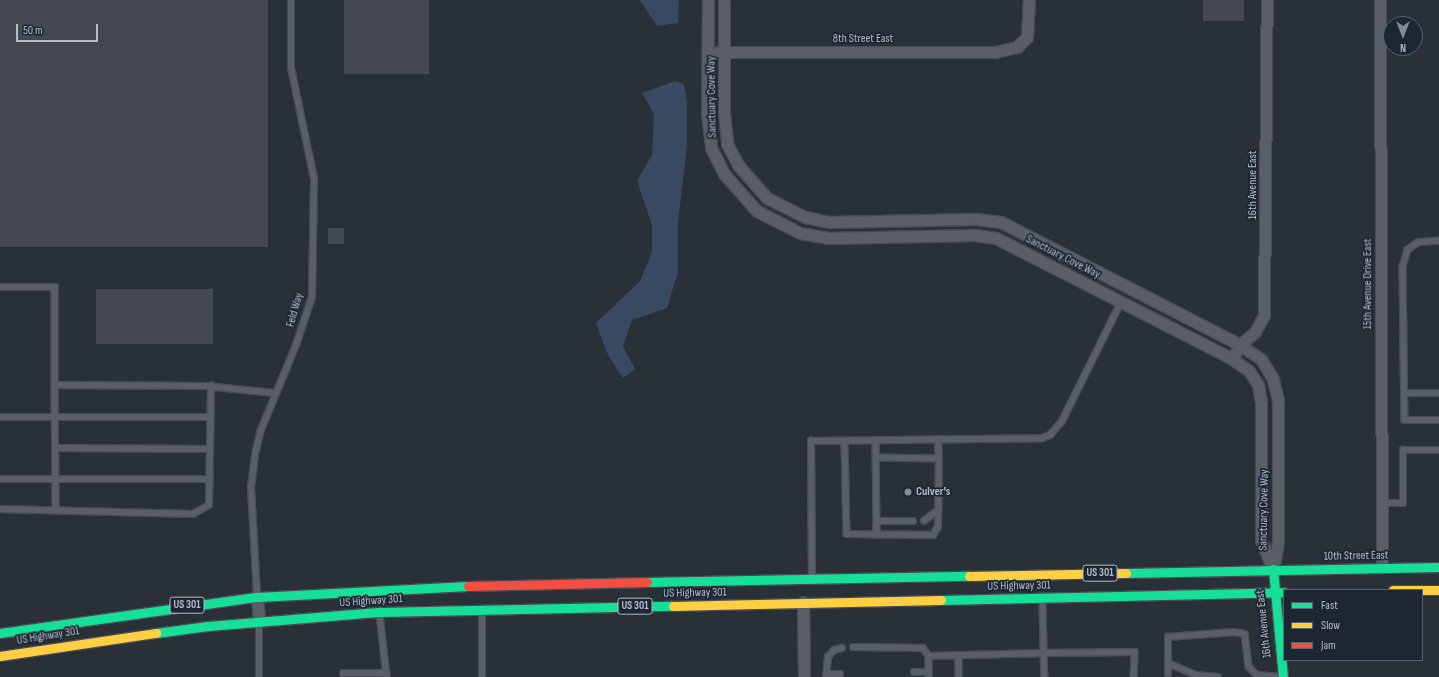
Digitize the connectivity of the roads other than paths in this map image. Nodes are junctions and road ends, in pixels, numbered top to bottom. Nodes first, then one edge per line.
1 (291, 0) edge
2 (708, 0) edge
3 (724, 0) edge
4 (1029, 0) edge
5 (1267, 0) edge
6 (1380, 0) edge
7 (708, 52) junction
8 (724, 52) junction
9 (1439, 241) edge
10 (0, 287) edge
11 (1122, 302) junction
12 (1240, 345) junction
13 (1232, 359) junction
14 (55, 385) junction
15 (211, 386) junction
16 (275, 393) junction
17 (1405, 393) junction
18 (1439, 393) edge
19 (0, 417) edge
20 (56, 417) junction
21 (210, 417) junction
22 (1439, 420) edge
23 (939, 439) junction
24 (876, 440) junction
25 (845, 441) junction
26 (56, 448) junction
27 (210, 449) junction
28 (1439, 450) edge
29 (877, 458) junction
30 (939, 459) junction
31 (0, 479) edge
32 (56, 479) junction
33 (210, 479) junction
34 (1382, 503) junction
35 (0, 509) edge
36 (56, 510) junction
37 (938, 510) junction
38 (877, 521) junction
39 (913, 521) dead end
40 (924, 521) dead end
41 (877, 535) junction
42 (1439, 567) edge
43 (1382, 568) junction
44 (1273, 569) junction
45 (892, 578) junction
46 (812, 579) junction
47 (621, 583) junction
48 (834, 589) dead end
49 (1423, 590) edge
50 (1439, 590) edge
51 (791, 591) dead end
52 (820, 592) dead end
53 (1283, 592) edge
54 (1273, 593) junction
55 (563, 594) dead end
56 (779, 594) dead end
57 (257, 597) junction
58 (1042, 597) junction
59 (496, 599) dead end
60 (803, 602) junction
61 (693, 605) junction
62 (482, 609) junction
63 (380, 612) junction
64 (259, 621) junction
65 (0, 633) edge
66 (853, 647) dead end
67 (842, 648) dead end
68 (1044, 653) junction
69 (0, 656) edge
70 (929, 656) junction
71 (959, 656) junction
72 (1168, 663) junction
73 (914, 672) dead end
74 (343, 673) dead end
75 (840, 674) dead end
76 (929, 674) edge
77 (1168, 674) dead end
78 (387, 675) edge
79 (826, 675) edge
80 (1196, 676) edge
81 (1256, 676) edge
82 (259, 677) edge
83 (482, 677) edge
84 (804, 677) edge
85 (959, 677) edge
86 (1045, 677) edge
87 (1134, 677) edge
88 (1218, 677) edge
89 (1281, 677) edge

1 - 16 lane, Feld Way
2 - 7 street, Sanctuary Cove Way
3 - 8 street, Sanctuary Cove Way
4 - 8 street, 8th Street East
5 - 12 street, 16th Avenue East
6 - 34 street, 15th Avenue Drive East
7 - 8 street, 8th Street East
7 - 11 street, Sanctuary Cove Way
8 - 12 street, Sanctuary Cove Way
9 - 17 lane
10 - 14 lane
11 - 13 street, Sanctuary Cove Way
11 - 23 lane
12 - 13 street, 16th Avenue East
12 - 44 street, Sanctuary Cove Way
13 - 44 street, Sanctuary Cove Way
14 - 15 lane
14 - 20 lane
15 - 16 lane
15 - 21 lane
16 - 57 lane, Feld Way
17 - 18 lane
17 - 22 lane
19 - 20 lane
20 - 21 lane
20 - 26 lane
21 - 27 lane
23 - 24 lane
23 - 30 lane
24 - 25 lane
24 - 29 lane
25 - 41 lane
25 - 46 lane
26 - 27 lane
26 - 32 lane
27 - 33 lane
28 - 34 lane
29 - 30 lane
29 - 38 lane
30 - 37 lane
31 - 32 lane
32 - 33 lane
32 - 36 lane
33 - 36 lane
34 - 43 street, 15th Avenue Drive East
35 - 36 lane
37 - 40 lane
37 - 41 lane
38 - 39 lane
38 - 41 lane
42 - 43 main road, 10th Street East / US 301
43 - 44 main road, 10th Street East / US 301
44 - 45 main road, US 301
44 - 54 main road, 16th Avenue East
45 - 46 main road, US 301
45 - 48 main road
46 - 47 main road, US 301
46 - 51 main road
47 - 55 main road
47 - 57 main road, US 301
49 - 50 main road
52 - 60 main road
53 - 54 main road, US 301
54 - 58 main road, US Highway 301 / US 301
54 - 89 main road, 16th Avenue East
56 - 61 main road
57 - 64 street
57 - 65 main road, US Highway 301 / US 301
58 - 60 main road, US Highway 301 / US 301
58 - 68 lane
59 - 62 main road
60 - 61 main road, US Highway 301 / US 301
60 - 84 street
61 - 62 main road, US Highway 301 / US 301
62 - 63 main road, US Highway 301 / US 301
62 - 83 lane
63 - 64 main road, US Highway 301 / US 301
63 - 78 lane
64 - 69 main road, US Highway 301 / US 301
64 - 82 lane
66 - 70 lane
67 - 79 lane
68 - 71 lane
68 - 86 lane
68 - 87 lane
70 - 71 lane
70 - 76 lane
71 - 85 lane
72 - 77 lane
72 - 80 lane
72 - 81 lane
73 - 76 lane
74 - 78 lane
75 - 79 lane
80 - 88 lane
81 - 89 lane

